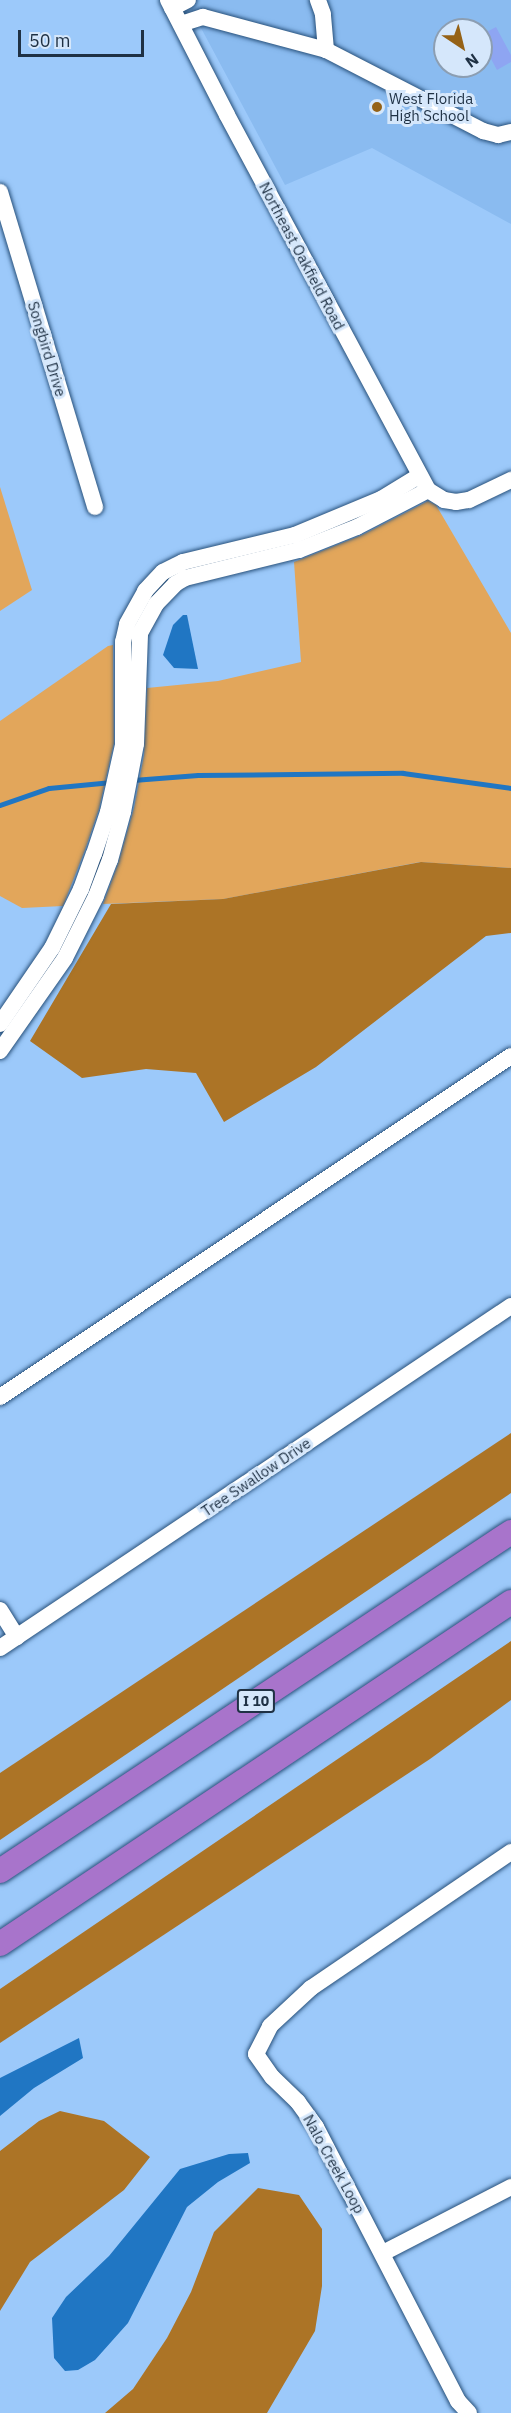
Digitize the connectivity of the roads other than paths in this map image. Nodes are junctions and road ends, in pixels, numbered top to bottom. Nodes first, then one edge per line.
1 (188, 0) edge
2 (318, 0) edge
3 (170, 4) edge
4 (181, 24) junction
5 (326, 50) junction
6 (511, 132) edge
7 (0, 192) edge
8 (511, 480) edge
9 (424, 483) junction
10 (95, 507) dead end
11 (115, 812) junction
12 (0, 1024) edge
13 (1, 1046) edge
14 (511, 1056) edge
15 (511, 1306) edge
16 (0, 1397) edge
17 (511, 1532) edge
18 (511, 1602) edge
19 (0, 1610) edge
20 (17, 1637) junction
21 (0, 1648) edge
22 (511, 1852) edge
23 (0, 1871) edge
24 (0, 1944) edge
25 (511, 2187) edge
26 (383, 2253) junction
27 (470, 2413) edge

1 - 3 street
2 - 5 street
3 - 4 street, Northeast Oakfield Road
4 - 5 street
4 - 9 street, Northeast Oakfield Road
5 - 6 street
7 - 10 street, Songbird Drive
8 - 9 street
9 - 11 street
11 - 12 street
11 - 13 street
14 - 16 street
15 - 20 street, Tree Swallow Drive
17 - 23 highway, I 10
18 - 24 highway
19 - 20 street
20 - 21 street, Tree Swallow Drive
22 - 26 street, Nalo Creek Loop
25 - 26 street
26 - 27 street, Nalo Creek Loop

